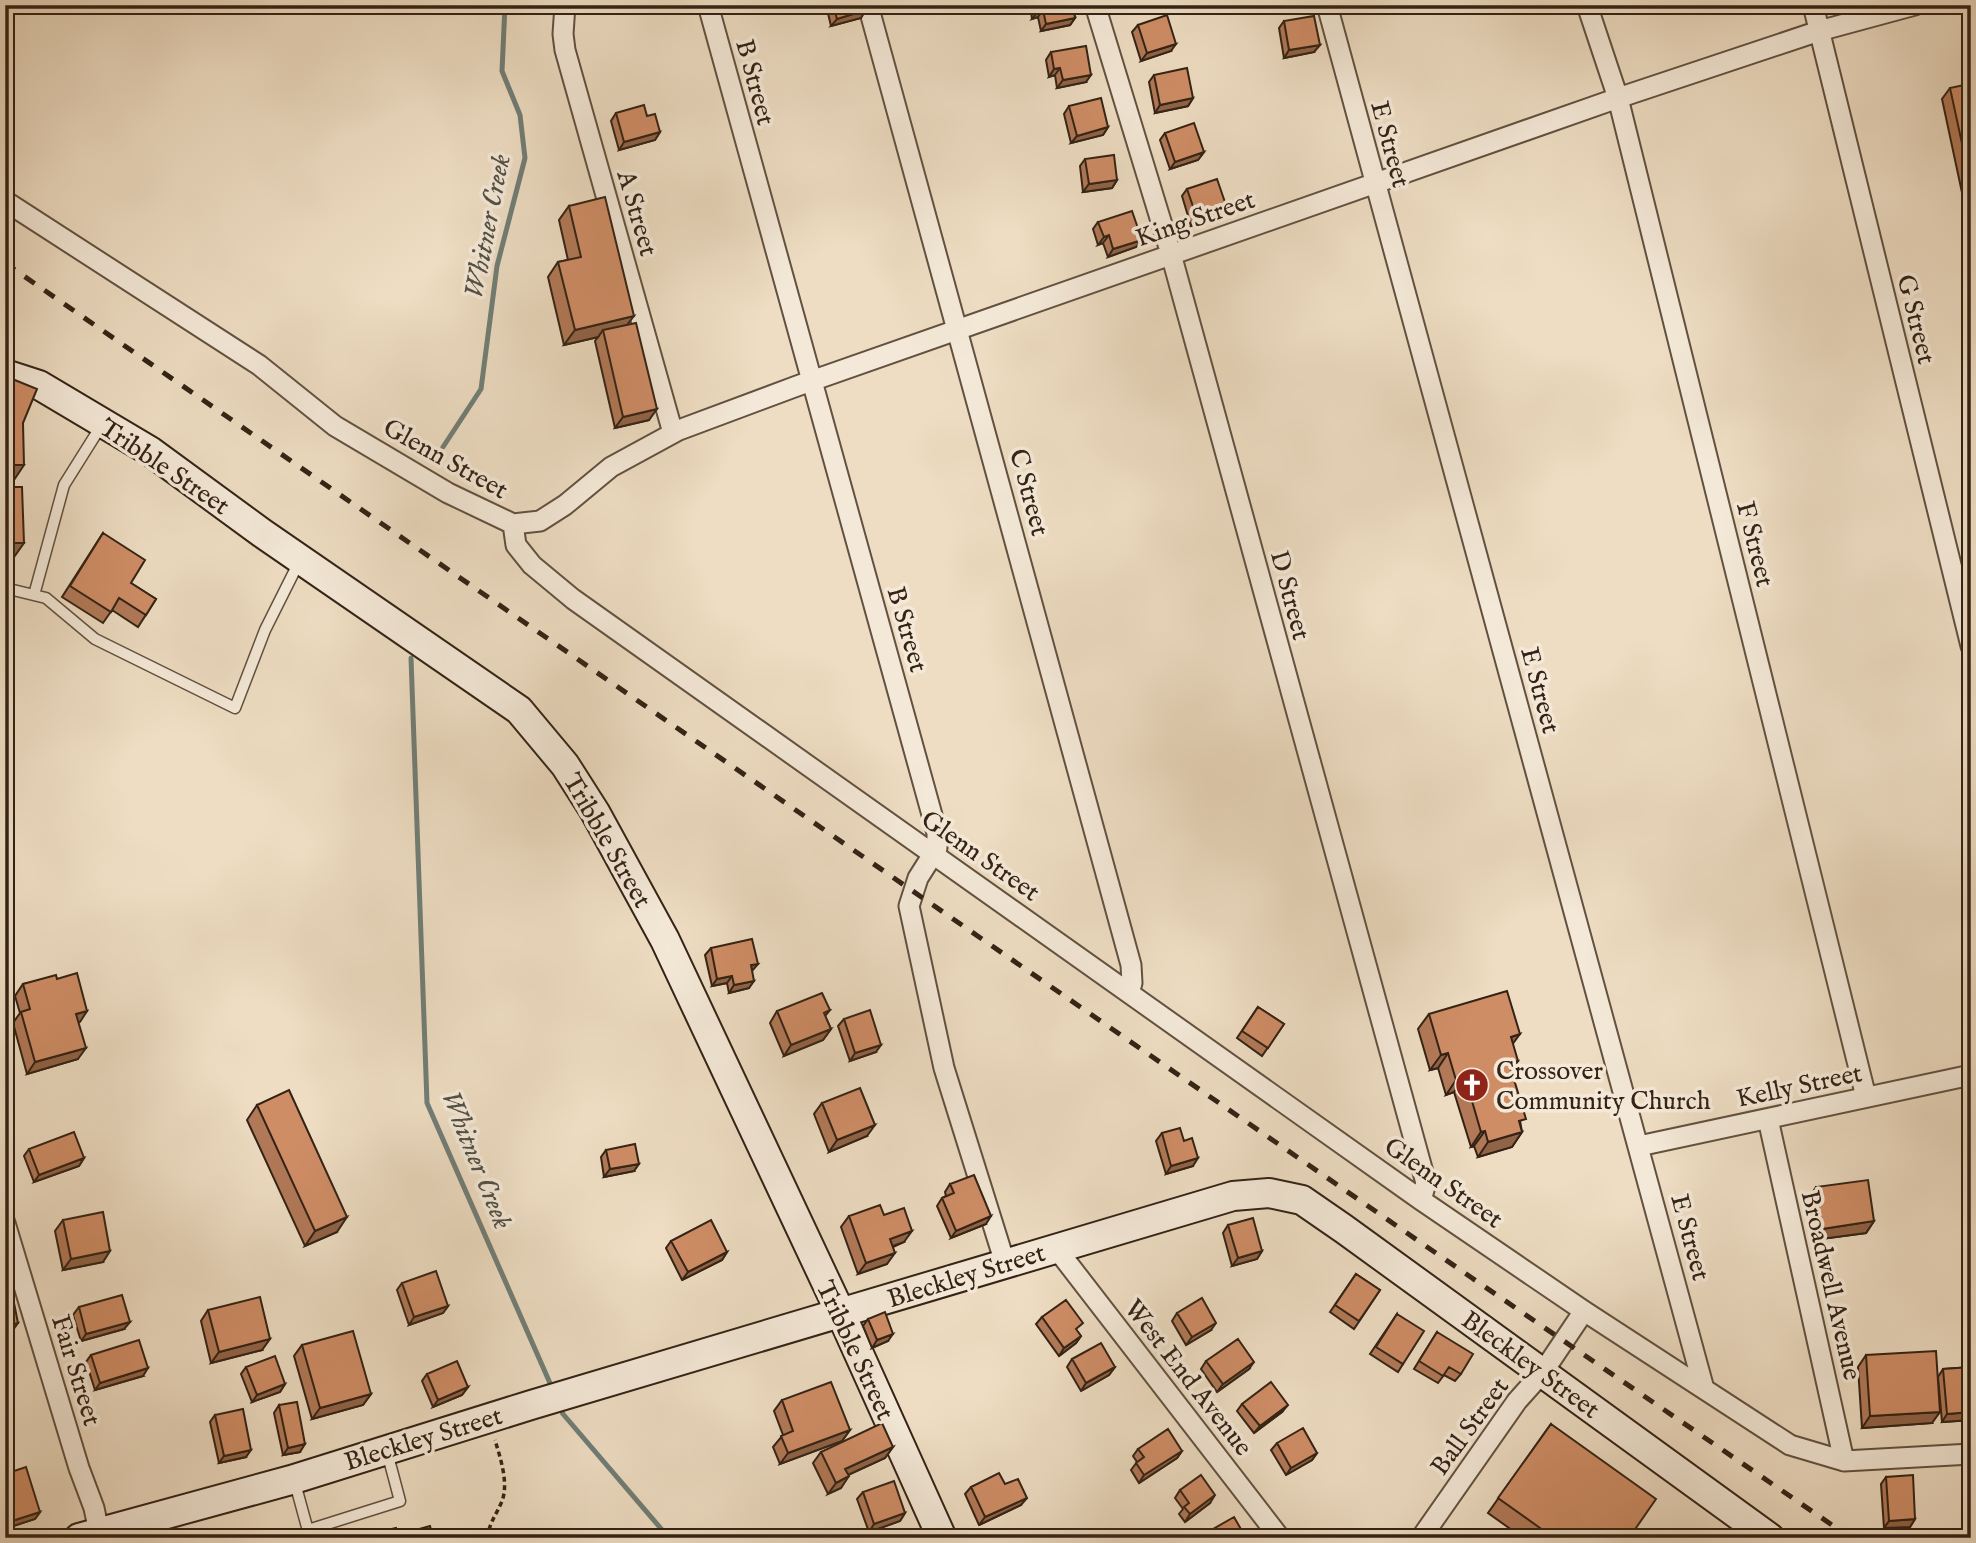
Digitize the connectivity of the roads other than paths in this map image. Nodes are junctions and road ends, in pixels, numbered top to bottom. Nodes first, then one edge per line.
1 (565, 5) edge
2 (708, 5) edge
3 (868, 5) edge
4 (1095, 5) edge
5 (1327, 5) edge
6 (1587, 5) edge
7 (1813, 5) edge
8 (1915, 5) edge
9 (1819, 31) junction
10 (1618, 98) junction
11 (1375, 184) junction
12 (5, 201) edge
13 (1171, 254) junction
14 (958, 329) junction
15 (5, 374) edge
16 (811, 381) junction
17 (103, 423) junction
18 (673, 433) junction
19 (513, 524) junction
20 (300, 558) junction
21 (5, 588) edge
22 (34, 595) junction
23 (1971, 646) edge
24 (934, 855) junction
25 (1129, 993) junction
26 (1971, 1075) edge
27 (1866, 1097) junction
28 (1768, 1119) junction
29 (1639, 1146) junction
30 (1421, 1200) junction
31 (5, 1223) edge
32 (1056, 1248) junction
33 (1004, 1263) junction
34 (1584, 1311) junction
35 (841, 1314) junction
36 (1543, 1372) junction
37 (1704, 1389) junction
38 (386, 1450) junction
39 (1971, 1454) edge
40 (1844, 1461) junction
41 (293, 1479) junction
42 (309, 1534) edge
43 (89, 1535) edge
44 (942, 1538) edge
45 (1280, 1538) edge
46 (1420, 1538) edge
47 (1769, 1538) edge

1 - 18 street, A Street
2 - 16 street, B Street
3 - 14 street, C Street
4 - 13 street, D Street
5 - 11 street, E Street
6 - 10 street, F Street
7 - 9 street, G Street
8 - 9 street, King Street
9 - 10 street, King Street
9 - 23 street, G Street
10 - 11 street, King Street
10 - 27 street, F Street
11 - 13 street, King Street
11 - 29 street, E Street
12 - 19 street, Glenn Street
13 - 14 street, King Street
13 - 30 street, D Street
14 - 16 street, King Street
14 - 25 street, C Street
15 - 17 street, Tribble Street
16 - 18 street, King Street
16 - 24 street, B Street
17 - 20 street, Tribble Street
17 - 22 lane
18 - 19 street, King Street
19 - 24 street, Glenn Street
20 - 22 lane
20 - 35 street, Tribble Street
21 - 22 lane
24 - 25 street, Glenn Street
24 - 33 street
25 - 30 street, Glenn Street
26 - 27 street, Kelly Street
27 - 28 street, Kelly Street
28 - 29 street, Kelly Street
28 - 40 street, Broadwell Avenue
29 - 37 street, E Street
30 - 34 street, Glenn Street
31 - 43 street, Fair Street
32 - 33 street, Bleckley Street
32 - 36 street, Bleckley Street
32 - 45 street, West End Avenue
33 - 35 street, Bleckley Street
34 - 36 street, Ball Street
34 - 37 street, Glenn Street
35 - 38 street, Bleckley Street
35 - 44 street, Tribble Street
36 - 46 street, Ball Street
36 - 47 street, Bleckley Street
37 - 40 street, Glenn Street
38 - 41 street, Bleckley Street
38 - 42 lane
39 - 40 street, Glenn Street
41 - 42 lane
41 - 43 street, Bleckley Street

